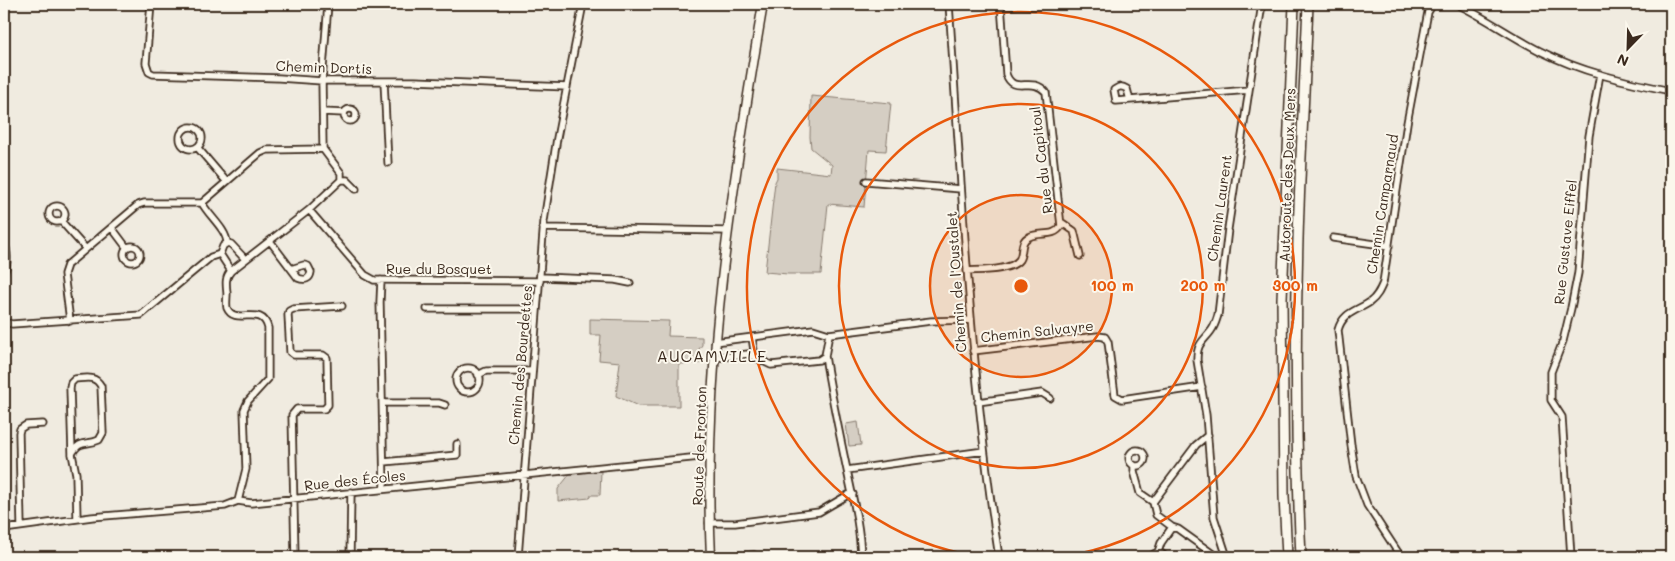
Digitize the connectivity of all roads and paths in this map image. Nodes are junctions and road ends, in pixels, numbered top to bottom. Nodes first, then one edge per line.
1 (151, 4) edge
2 (328, 4) edge
3 (584, 4) edge
4 (763, 4) edge
5 (949, 4) edge
6 (1001, 4) edge
7 (1262, 4) edge
8 (1294, 4) edge
9 (1308, 4) edge
10 (1433, 4) edge
11 (1457, 4) edge
12 (1473, 4) edge
13 (1471, 11) junction
14 (1600, 74) junction
15 (322, 81) junction
16 (384, 81) junction
17 (567, 87) junction
18 (1249, 90) junction
19 (1671, 91) edge
20 (1130, 100) dead end
21 (323, 112) junction
22 (344, 112) dead end
23 (197, 147) dead end
24 (323, 149) junction
25 (388, 163) dead end
26 (226, 180) junction
27 (341, 180) junction
28 (866, 181) dead end
29 (961, 189) junction
30 (356, 190) dead end
31 (202, 202) junction
32 (309, 210) junction
33 (61, 221) dead end
34 (1061, 222) junction
35 (112, 228) junction
36 (543, 228) junction
37 (728, 231) junction
38 (1332, 238) dead end
39 (270, 241) junction
40 (4, 243) edge
41 (227, 243) junction
42 (1389, 246) junction
43 (127, 248) dead end
44 (86, 249) junction
45 (220, 254) junction
46 (1080, 256) dead end
47 (245, 259) junction
48 (291, 269) dead end
49 (231, 271) junction
50 (967, 271) junction
51 (4, 273) edge
52 (540, 279) junction
53 (381, 280) junction
54 (630, 283) dead end
55 (342, 306) dead end
56 (428, 309) dead end
57 (537, 310) junction
58 (970, 320) junction
59 (70, 321) junction
60 (4, 322) edge
61 (829, 334) junction
62 (752, 337) junction
63 (715, 342) junction
64 (973, 351) junction
65 (753, 356) junction
66 (825, 356) junction
67 (714, 358) junction
68 (532, 371) junction
69 (478, 374) junction
70 (1202, 387) junction
71 (1050, 398) dead end
72 (383, 402) junction
73 (978, 402) junction
74 (445, 405) dead end
75 (43, 424) dead end
76 (1208, 435) junction
77 (457, 444) dead end
78 (984, 451) junction
79 (72, 454) junction
80 (710, 456) junction
81 (384, 462) junction
82 (1134, 465) dead end
83 (847, 470) junction
84 (525, 474) junction
85 (384, 489) junction
86 (351, 492) junction
87 (852, 494) junction
88 (294, 499) junction
89 (238, 501) junction
90 (1154, 502) junction
91 (77, 519) junction
92 (709, 523) junction
93 (22, 526) junction
94 (1172, 527) junction
95 (4, 529) edge
96 (1158, 552) junction
97 (754, 555) dead end
98 (295, 557) edge
99 (350, 557) edge
100 (518, 557) edge
101 (711, 557) edge
102 (733, 557) edge
103 (861, 557) edge
104 (999, 557) edge
105 (1151, 557) edge
106 (1165, 557) edge
107 (1217, 557) edge
108 (1227, 557) edge
109 (1286, 557) edge
110 (1301, 557) edge
111 (1401, 557) edge
112 (1571, 557) edge

1 - 15 street, Chemin Dortis
2 - 15 street
3 - 17 street, Chemin des Bourdettes
4 - 37 main road, Route de Fronton
5 - 29 street, Chemin de l'Oustalet
6 - 34 street, Rue du Capitoul
7 - 18 street, Chemin Laurent
8 - 109 highway, Autoroute des Deux Mers
9 - 110 highway, Autoroute des Deux Mers
10 - 42 street, Chemin Camparnaud
11 - 13 street
12 - 13 street
13 - 14 street
14 - 19 street
14 - 112 street, Rue Gustave Eiffel
15 - 16 street, Chemin Dortis
15 - 21 street
16 - 17 street, Chemin Dortis
16 - 25 street
17 - 36 street, Chemin des Bourdettes
18 - 20 street
18 - 70 street, Chemin Laurent
21 - 22 street
21 - 24 street
23 - 26 street
24 - 26 street
24 - 27 street
26 - 31 street
27 - 30 street
27 - 32 street
28 - 29 street
29 - 50 street, Chemin de l'Oustalet
31 - 35 street
31 - 41 street
32 - 39 street
32 - 53 street, Rue du Bosquet
33 - 44 street
34 - 46 street
34 - 50 street, Rue du Capitoul
35 - 43 street
35 - 44 street
36 - 37 street
36 - 52 street, Chemin des Bourdettes
37 - 63 main road, Route de Fronton
38 - 42 street
39 - 47 street
39 - 48 street
40 - 51 street
41 - 45 street
41 - 47 street
42 - 111 street, Chemin Camparnaud
44 - 59 street
45 - 49 street
45 - 59 street
47 - 49 street
49 - 89 street
50 - 58 street, Chemin de l'Oustalet
52 - 53 street, Rue du Bosquet
52 - 54 street, Rue du Bosquet
52 - 57 street, Chemin des Bourdettes
53 - 72 street
55 - 88 street
56 - 57 street
57 - 68 street, Chemin des Bourdettes
58 - 61 street
58 - 64 street, Chemin de l'Oustalet
59 - 60 street
61 - 62 street
61 - 66 street
62 - 63 street
62 - 65 street
63 - 67 main road, Route de Fronton
64 - 70 street, Chemin Salvayre
64 - 73 street, Chemin de l'Oustalet
65 - 66 street
65 - 67 street
66 - 83 street
67 - 80 main road, Route de Fronton
68 - 69 street
68 - 84 street, Chemin des Bourdettes
69 - 69 street
70 - 76 street, Chemin Laurent
71 - 73 street
72 - 74 street
72 - 81 street
73 - 78 street, Chemin de l'Oustalet
75 - 93 street
76 - 90 street
76 - 108 street, Chemin Laurent
77 - 81 street
78 - 83 street
78 - 104 street, Chemin de l'Oustalet
79 - 79 street
79 - 91 street
80 - 84 street, Rue des Écoles
80 - 92 main road, Route de Fronton
81 - 85 street
82 - 90 street
83 - 87 street
84 - 85 street, Rue des Écoles
84 - 100 street, Chemin des Bourdettes
85 - 86 street, Rue des Écoles
86 - 88 street, Rue des Écoles
86 - 99 street
87 - 92 street
87 - 103 street
88 - 89 street, Rue des Écoles
88 - 98 street
89 - 91 street, Rue des Écoles
90 - 94 street
91 - 93 street, Rue des Écoles
92 - 101 main road, Route de Fronton
93 - 95 street, Rue des Écoles
94 - 96 street
94 - 107 street
96 - 105 street
96 - 106 street
97 - 102 street

